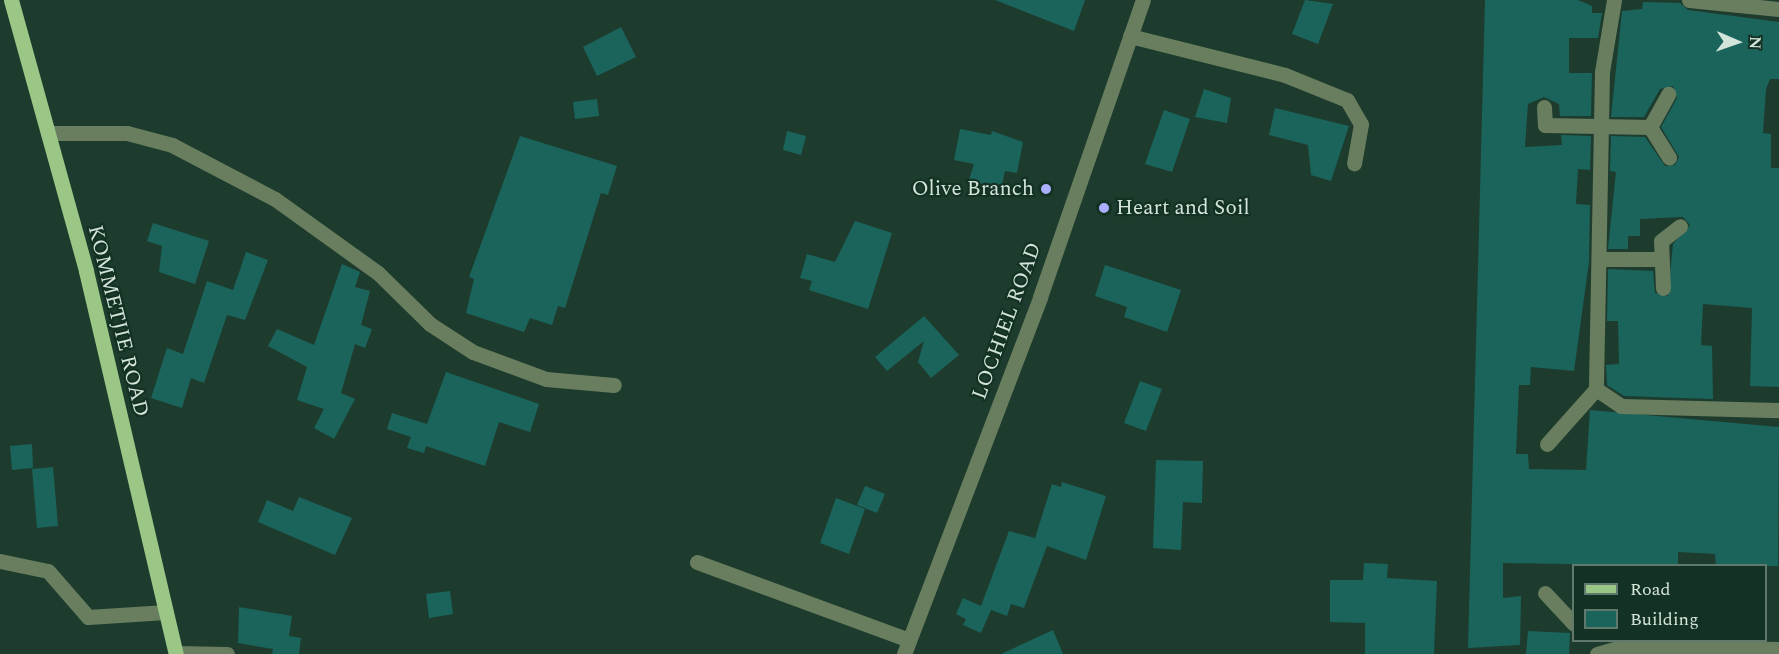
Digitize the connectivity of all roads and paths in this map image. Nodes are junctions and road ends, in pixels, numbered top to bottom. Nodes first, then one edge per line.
1 (11, 0) edge
2 (1143, 0) edge
3 (1614, 0) edge
4 (1689, 0) edge
5 (1779, 9) edge
6 (1130, 36) junction
7 (1668, 94) dead end
8 (1545, 106) dead end
9 (1602, 125) junction
10 (1650, 127) junction
11 (48, 133) junction
12 (1669, 157) dead end
13 (1354, 163) dead end
14 (1680, 226) dead end
15 (1599, 259) junction
16 (1660, 260) junction
17 (1663, 288) dead end
18 (614, 385) dead end
19 (1596, 389) junction
20 (1779, 410) edge
21 (1547, 444) dead end
22 (0, 561) edge
23 (697, 562) dead end
24 (1545, 593) dead end
25 (166, 612) junction
26 (1572, 622) edge
27 (906, 647) edge
28 (1595, 649) edge
29 (1779, 650) edge
30 (176, 654) edge
31 (227, 654) edge

1 - 11 main road, KOMMETJIE ROAD
2 - 6 street, LOCHIEL ROAD
3 - 9 street
4 - 5 street
6 - 13 street
6 - 27 street, LOCHIEL ROAD
7 - 10 street
8 - 9 street
9 - 10 street
9 - 15 street
10 - 12 street
11 - 18 street
11 - 25 main road, KOMMETJIE ROAD
14 - 16 street
15 - 16 street
15 - 19 street
16 - 17 street
19 - 20 street
19 - 21 street
22 - 25 street
23 - 27 street
24 - 26 street
25 - 30 main road, KOMMETJIE ROAD
28 - 29 street
30 - 31 street

